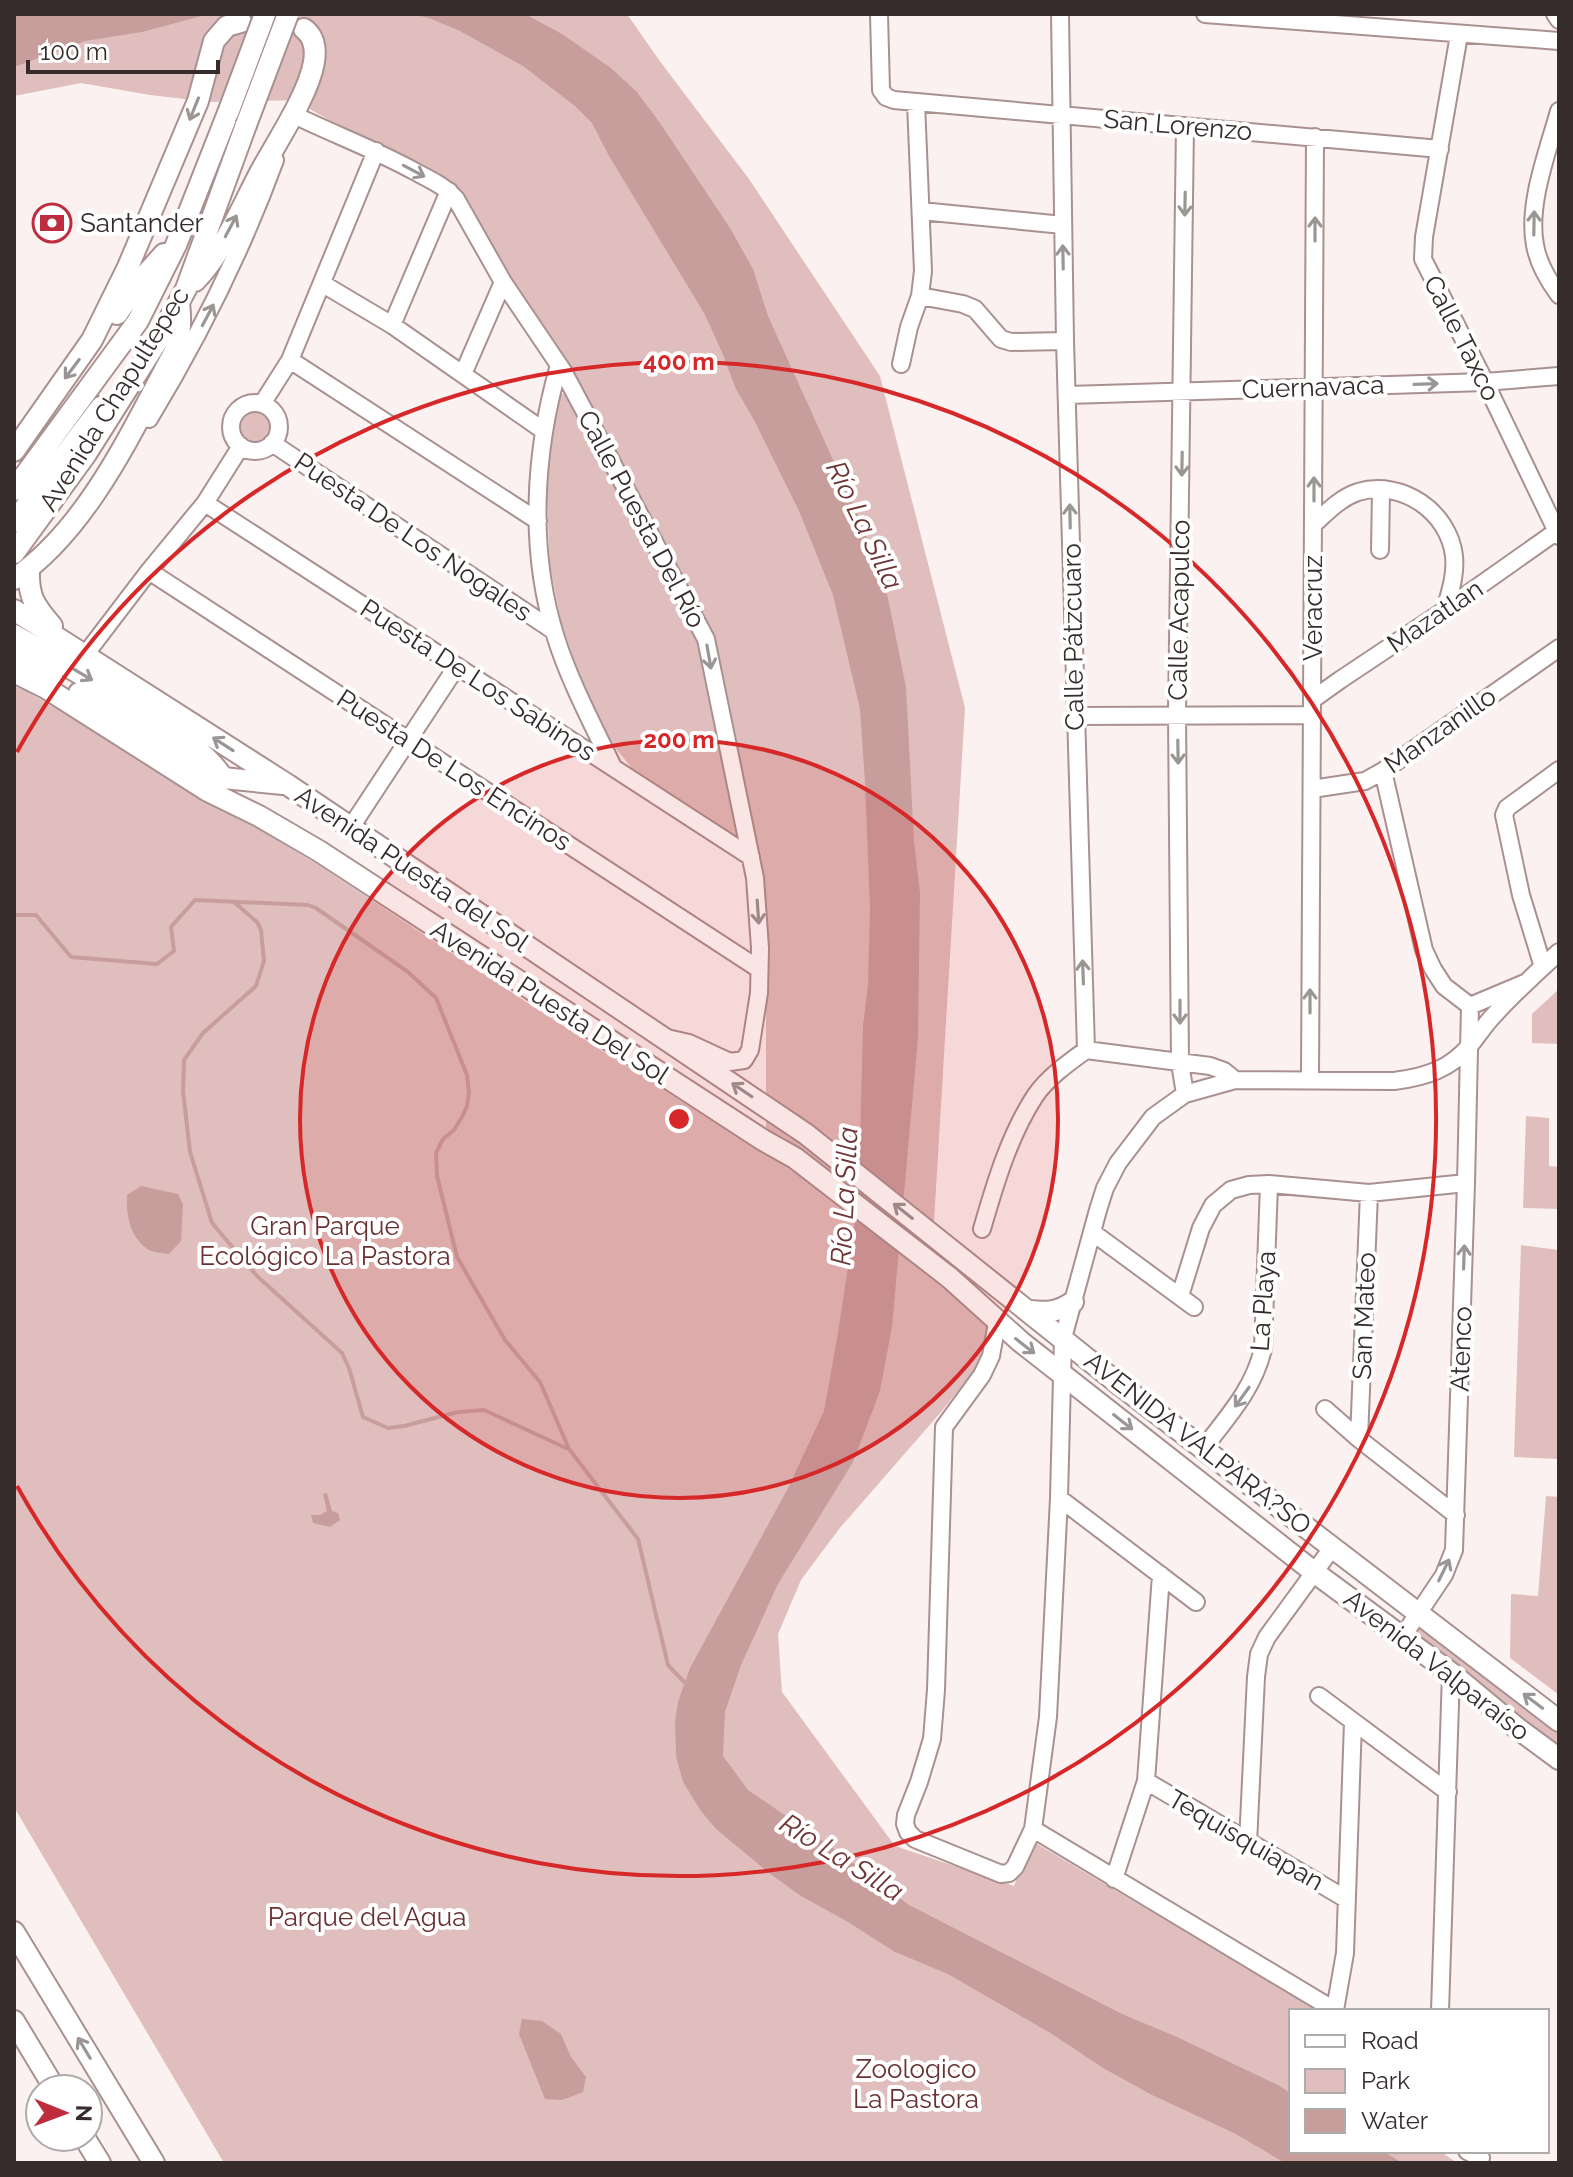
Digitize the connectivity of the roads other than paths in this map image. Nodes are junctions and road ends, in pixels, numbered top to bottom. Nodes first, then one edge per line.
1 (265, 14) edge
2 (288, 14) edge
3 (879, 14) edge
4 (1060, 14) edge
5 (1205, 14) edge
6 (1555, 14) edge
7 (1559, 20) edge
8 (241, 22) dead end
9 (304, 29) dead end
10 (1459, 35) junction
11 (1559, 41) edge
12 (916, 103) junction
13 (1559, 111) edge
14 (1062, 115) junction
15 (291, 116) junction
16 (1185, 126) junction
17 (1315, 137) junction
18 (1440, 149) junction
19 (376, 151) junction
20 (449, 191) junction
21 (921, 211) junction
22 (1063, 225) junction
23 (177, 243) junction
24 (503, 282) junction
25 (323, 284) junction
26 (182, 295) junction
27 (1559, 295) edge
28 (920, 296) junction
29 (392, 325) junction
30 (92, 340) junction
31 (1065, 341) junction
32 (290, 360) junction
33 (901, 364) dead end
34 (559, 365) junction
35 (463, 374) junction
36 (1559, 376) edge
37 (1485, 382) junction
38 (1315, 387) junction
39 (1183, 390) junction
40 (1068, 395) junction
41 (262, 404) junction
42 (544, 431) junction
43 (272, 443) junction
44 (241, 446) junction
45 (14, 451) edge
46 (108, 475) junction
47 (14, 490) edge
48 (1381, 491) junction
49 (205, 503) junction
50 (538, 521) junction
51 (14, 522) edge
52 (1313, 525) junction
53 (1558, 533) edge
54 (1380, 550) dead end
55 (14, 553) edge
56 (149, 571) junction
57 (21, 574) edge
58 (14, 610) edge
59 (1445, 610) junction
60 (554, 631) junction
61 (14, 635) edge
62 (62, 639) junction
63 (1559, 648) edge
64 (14, 654) edge
65 (85, 655) junction
66 (457, 666) junction
67 (14, 672) edge
68 (1312, 708) junction
69 (1177, 715) junction
70 (1075, 716) junction
71 (408, 741) junction
72 (613, 768) junction
73 (1559, 770) edge
74 (1383, 771) junction
75 (223, 778) junction
76 (288, 785) junction
77 (1312, 789) junction
78 (259, 816) junction
79 (343, 822) junction
80 (319, 851) junction
81 (393, 857) junction
82 (751, 857) junction
83 (371, 885) junction
84 (1559, 952) edge
85 (1543, 967) junction
86 (759, 969) junction
87 (1527, 982) junction
88 (1470, 1006) junction
89 (662, 1037) junction
90 (1469, 1047) junction
91 (1086, 1050) junction
92 (1180, 1063) junction
93 (1310, 1079) junction
94 (1235, 1080) junction
95 (1185, 1094) junction
96 (1466, 1183) junction
97 (1269, 1184) junction
98 (1369, 1193) junction
99 (982, 1229) dead end
100 (1092, 1232) junction
101 (1073, 1302) junction
102 (1030, 1311) junction
103 (997, 1323) junction
104 (1063, 1338) junction
105 (1062, 1373) junction
106 (1325, 1409) dead end
107 (1359, 1439) junction
108 (1203, 1449) junction
109 (1059, 1498) junction
110 (1456, 1515) junction
111 (1332, 1548) junction
112 (1314, 1572) junction
113 (1161, 1575) junction
114 (1196, 1602) dead end
115 (1418, 1613) junction
116 (1403, 1636) junction
117 (1451, 1673) junction
118 (1319, 1696) dead end
119 (1559, 1721) edge
120 (1353, 1722) junction
121 (1559, 1759) edge
122 (1146, 1781) junction
123 (1448, 1792) junction
124 (1033, 1829) junction
125 (1248, 1843) junction
126 (1114, 1879) junction
127 (1346, 1899) junction
128 (14, 1932) edge
129 (1334, 2009) edge
130 (1336, 2009) edge
131 (1440, 2009) edge
132 (14, 2021) edge
133 (45, 2073) edge
134 (154, 2163) edge

1 - 23 main road, Avenida Chapultepec, bridge
2 - 26 main road, Avenida Chapultepec, bridge
3 - 12 street, San Lorenzo
4 - 14 street, Calle Pátzcuaro
5 - 10 street
6 - 7 street
8 -> 30 main road
9 - 15 main road
10 - 11 street
10 - 18 street, Calle Taxco
12 - 14 street, San Lorenzo
12 - 21 street
27 -> 13 street
14 - 16 street, San Lorenzo
14 - 22 street, Calle Pátzcuaro
15 - 19 street, Calle Puesta Del Río
26 -> 15 main road
46 -> 15 street
16 - 17 street, San Lorenzo
16 -> 39 street, Calle Acapulco
17 - 18 street, San Lorenzo
38 -> 17 street, Veracruz
18 - 37 street, Calle Taxco
19 -> 20 street, Calle Puesta Del Río
19 - 25 street
20 - 24 street, Calle Puesta Del Río
20 - 29 street
21 - 22 street
21 - 28 street
31 -> 22 street, Calle Pátzcuaro
23 - 30 main road
23 - 47 main road, Avenida Chapultepec
23 - 51 main road
24 - 34 street, Calle Puesta Del Río
24 - 35 street
25 - 29 street
25 - 32 street
26 - 46 main road
26 - 55 main road, Avenida Chapultepec
28 - 31 street
28 - 33 street
29 - 35 street
30 -> 45 main road
31 - 40 street, Calle Pátzcuaro
32 - 41 street
32 - 50 street
34 - 42 street
34 -> 82 street, Calle Puesta Del Río
35 - 42 street
36 - 37 street, Cuernavaca
38 -> 37 street, Cuernavaca
37 - 53 street, Calle Taxco
38 - 39 street, Cuernavaca
52 -> 38 street, Veracruz
39 - 40 street, Cuernavaca
39 -> 69 street, Calle Acapulco
70 -> 40 street, Calle Pátzcuaro
41 - 43 street
41 - 44 street
42 - 50 street
43 - 44 street
43 - 60 street, Puesta De Los Nogales
44 - 49 street
46 - 57 main road
48 - 52 street
48 - 54 street
48 - 59 street
49 - 56 street
49 - 66 street, Puesta De Los Sabinos
50 - 60 street
52 - 68 street, Veracruz
53 - 59 street, Mazatlan
56 - 65 street
56 - 71 street, Puesta De Los Encinos
57 - 62 main road
58 - 62 main road, Avenida Puesta del Sol
59 - 68 street, Mazatlan
60 - 72 street
61 -> 75 main road, Avenida Puesta del Sol
62 - 65 main road, Avenida Puesta del Sol
63 - 74 street, Manzanillo
64 - 75 main road
76 -> 65 main road, Avenida Puesta del Sol
66 - 71 street
66 - 72 street, Puesta De Los Sabinos
67 - 78 main road
68 - 69 street
68 - 77 street, Veracruz
69 - 70 street
69 -> 92 street, Calle Acapulco
91 -> 70 street, Calle Pátzcuaro
71 - 79 street
71 - 86 street, Puesta De Los Encinos
72 - 82 street, Puesta De Los Sabinos
73 - 85 street
74 - 77 street, Manzanillo
74 - 88 street
75 - 76 main road
75 - 78 main road, Avenida Puesta del Sol
76 - 79 main road, Avenida Puesta del Sol
93 -> 77 street, Veracruz
78 - 80 main road, Avenida Puesta Del Sol
79 - 80 main road
79 - 81 main road, Avenida Puesta del Sol
80 - 83 main road, Avenida Puesta Del Sol
81 - 83 main road
81 - 89 main road, Avenida Puesta del Sol
82 -> 86 street, Calle Puesta Del Río
83 - 103 main road, Avenida Puesta Del Sol
84 - 85 street
85 - 87 street
86 - 89 street, Calle Puesta Del Río
87 - 88 street
87 - 90 street
88 - 90 street, Atenco
102 -> 89 main road, Avenida Puesta del Sol
90 - 93 street
90 - 96 street, Atenco
91 - 92 street
91 - 99 street
92 - 94 street
92 - 95 street, Calle Acapulco
93 - 94 street
94 - 95 street
95 - 100 street
96 - 98 street
110 -> 96 street, Atenco
97 - 98 street
97 - 100 street
97 -> 108 street, La Playa
98 - 107 street, San Mateo
100 - 101 street
101 - 102 main road
101 - 104 street
102 - 104 main road
103 -> 105 main road, Avenida Puesta Del Sol
103 - 124 street
104 - 105 street
104 - 108 main road, AVENIDA VALPARA?SO
105 - 109 street
105 -> 112 main road, AVENIDA VALPARA?SO
106 - 107 street
107 - 110 street
108 - 111 main road, AVENIDA VALPARA?SO
109 - 113 street
109 - 124 street
115 -> 110 street, Atenco
111 - 112 street
111 - 115 main road, Avenida Valparaíso
112 - 116 main road, Avenida Valparaíso
112 - 125 street
113 - 114 street
113 - 122 street
115 - 116 street, Atenco
119 -> 115 main road, Avenida Valparaíso
116 - 117 main road, Avenida Valparaíso
117 - 121 main road, Avenida Valparaíso
117 - 123 street
118 - 120 street
120 - 123 street
120 - 127 street
122 - 125 street, Tequisquiapan
122 - 126 street
123 - 131 street
124 - 126 street
125 - 127 street, Tequisquiapan
126 - 129 street
127 - 130 street
134 -> 128 main road
132 - 133 main road

